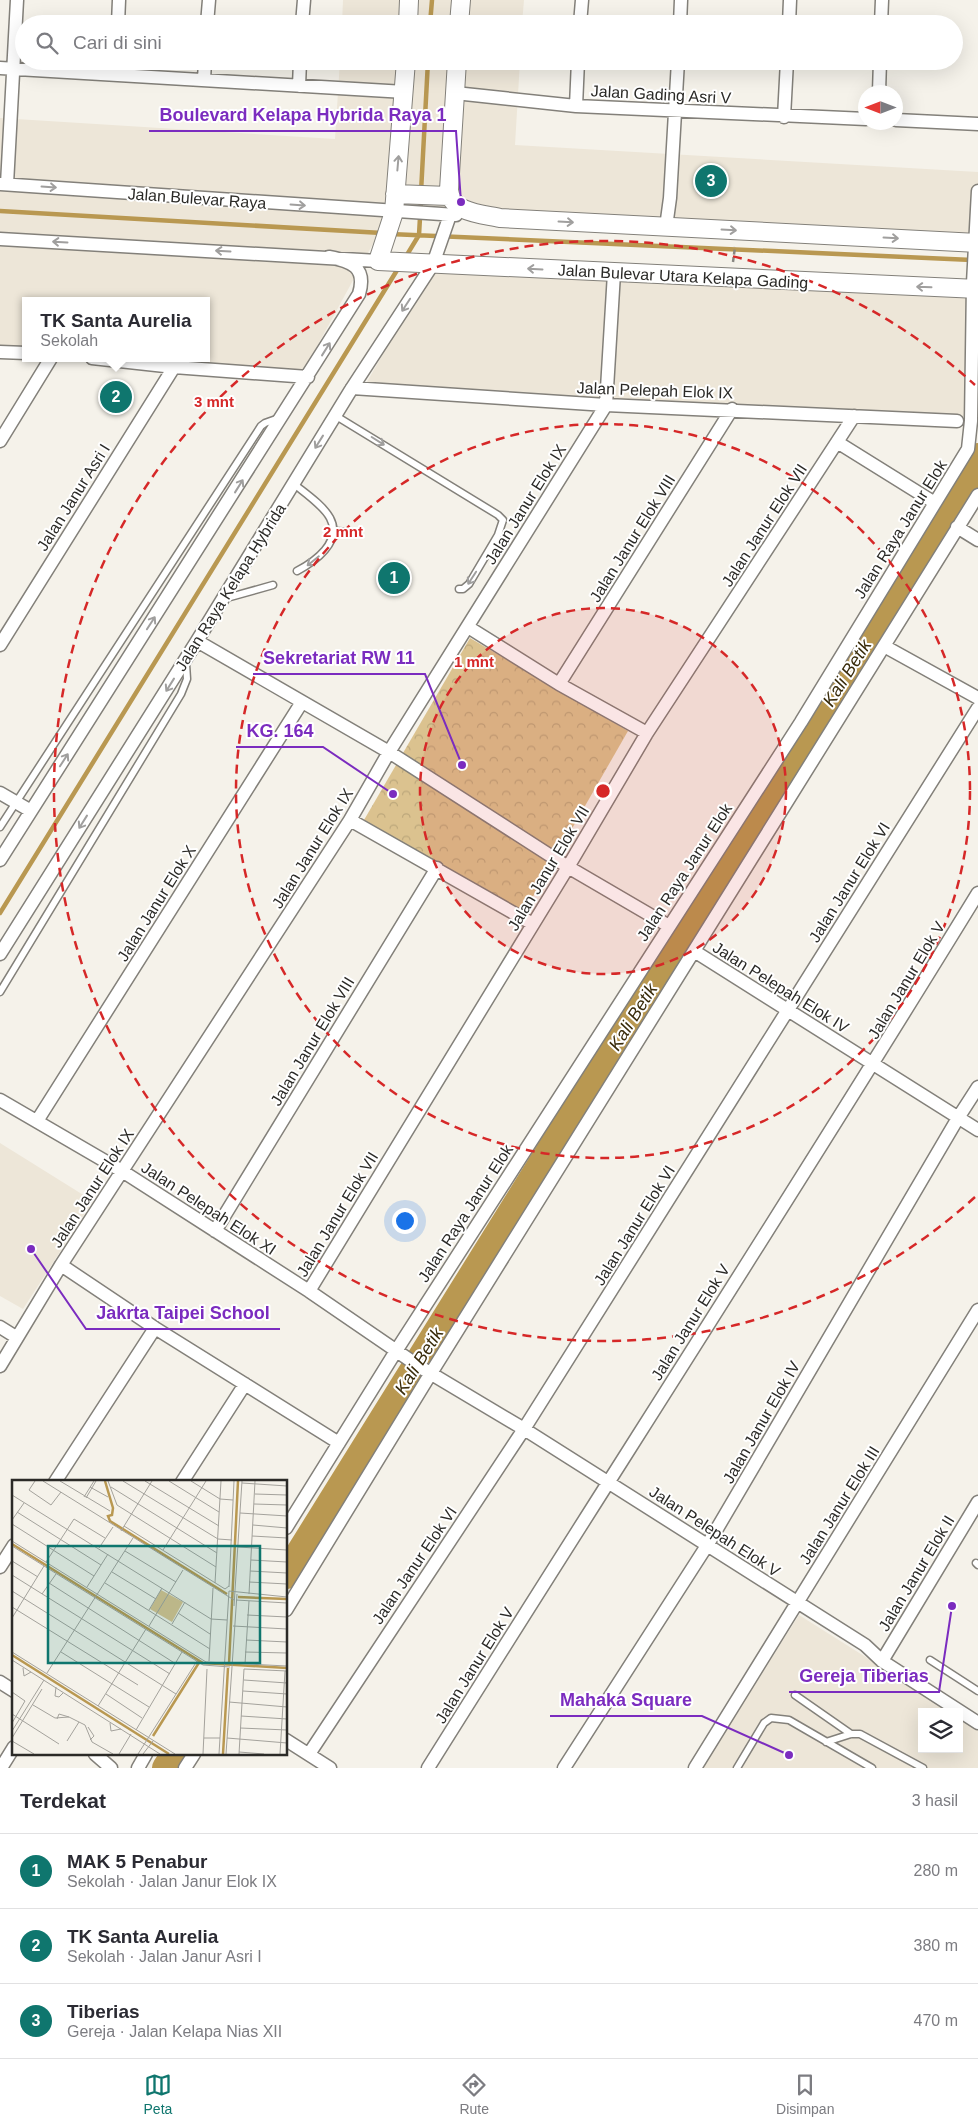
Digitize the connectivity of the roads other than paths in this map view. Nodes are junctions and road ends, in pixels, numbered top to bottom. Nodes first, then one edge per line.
1 (17, 0) edge
2 (119, 0) edge
3 (209, 0) edge
4 (304, 0) edge
5 (409, 0) edge
6 (461, 0) edge
7 (582, 0) edge
8 (681, 0) edge
9 (790, 0) edge
10 (882, 0) edge
11 (16, 15) edge
12 (118, 15) edge
13 (208, 15) edge
14 (303, 15) edge
15 (408, 15) edge
16 (460, 15) edge
17 (581, 15) edge
18 (680, 15) edge
19 (789, 15) edge
20 (881, 15) edge
21 (15, 34) edge
22 (0, 68) edge
23 (13, 69) junction
24 (30, 70) edge
25 (115, 70) edge
26 (205, 70) edge
27 (300, 70) edge
28 (406, 70) edge
29 (456, 70) edge
30 (578, 70) edge
31 (677, 70) edge
32 (787, 70) edge
33 (880, 70) edge
34 (115, 75) junction
35 (204, 80) junction
36 (879, 85) edge
37 (299, 86) junction
38 (405, 92) junction
39 (455, 94) junction
40 (576, 106) junction
41 (675, 111) junction
42 (784, 117) junction
43 (858, 119) edge
44 (903, 120) edge
45 (978, 124) edge
46 (4, 184) edge
47 (978, 191) edge
48 (449, 196) junction
49 (399, 206) junction
50 (447, 218) junction
51 (500, 218) junction
52 (666, 227) junction
53 (0, 239) edge
54 (976, 246) edge
55 (329, 258) junction
56 (382, 259) junction
57 (431, 261) junction
58 (614, 273) junction
59 (975, 288) edge
60 (0, 352) edge
61 (22, 353) edge
62 (49, 362) edge
63 (128, 362) edge
64 (174, 367) junction
65 (308, 377) junction
66 (352, 388) junction
67 (606, 405) junction
68 (732, 409) junction
69 (336, 416) junction
70 (854, 416) junction
71 (283, 418) junction
72 (958, 421) dead end
73 (0, 441) edge
74 (837, 442) junction
75 (294, 484) junction
76 (974, 500) edge
77 (935, 503) junction
78 (958, 525) junction
79 (334, 530) junction
80 (351, 532) dead end
81 (978, 540) edge
82 (297, 571) dead end
83 (273, 585) dead end
84 (459, 589) dead end
85 (223, 599) junction
86 (468, 627) junction
87 (198, 641) junction
88 (0, 645) edge
89 (884, 646) junction
90 (186, 660) junction
91 (559, 684) junction
92 (978, 698) edge
93 (302, 702) junction
94 (978, 708) edge
95 (647, 733) junction
96 (389, 752) junction
97 (0, 793) edge
98 (16, 802) junction
99 (31, 811) junction
100 (350, 820) junction
101 (0, 827) edge
102 (0, 860) edge
103 (568, 867) junction
104 (437, 868) junction
105 (978, 893) edge
106 (533, 924) junction
107 (669, 926) junction
108 (694, 951) junction
109 (0, 954) edge
110 (0, 992) edge
111 (788, 1011) junction
112 (872, 1065) junction
113 (978, 1087) edge
114 (0, 1100) edge
115 (958, 1118) junction
116 (37, 1122) junction
117 (978, 1130) edge
118 (122, 1171) junction
119 (215, 1231) junction
120 (61, 1265) junction
121 (309, 1291) junction
122 (978, 1310) edge
123 (0, 1327) edge
124 (155, 1328) junction
125 (16, 1338) junction
126 (398, 1353) junction
127 (0, 1366) edge
128 (425, 1370) junction
129 (245, 1384) junction
130 (524, 1429) junction
131 (339, 1443) junction
132 (56, 1480) edge
133 (183, 1480) edge
134 (607, 1482) junction
135 (978, 1502) edge
136 (288, 1525) edge
137 (708, 1544) junction
138 (12, 1548) edge
139 (0, 1566) edge
140 (798, 1604) junction
141 (288, 1607) edge
142 (882, 1660) junction
143 (930, 1660) dead end
144 (0, 1682) edge
145 (12, 1690) edge
146 (978, 1691) edge
147 (795, 1694) dead end
148 (978, 1723) edge
149 (851, 1734) junction
150 (288, 1741) edge
151 (826, 1742) junction
152 (12, 1750) edge
153 (309, 1754) junction
154 (97, 1756) edge
155 (145, 1756) edge
156 (193, 1756) edge
157 (1, 1768) edge
158 (111, 1768) edge
159 (138, 1768) edge
160 (185, 1768) edge
161 (330, 1768) edge
162 (428, 1768) edge
163 (564, 1768) edge
164 (694, 1768) edge
165 (737, 1768) edge
166 (872, 1768) edge
167 (923, 1768) edge

1 - 11 street
2 - 12 street
3 - 13 street
4 - 14 street
5 - 15 main road
6 - 16 main road
7 - 17 street
8 - 18 street
9 - 19 street
10 - 20 street
21 - 23 street
22 - 23 street
23 - 46 street
24 - 34 street
25 - 34 street
26 - 35 street
27 - 37 street
28 - 38 main road
29 - 39 main road
30 - 40 street
31 - 41 street
32 - 42 street
33 - 36 street
34 - 35 street
35 - 37 street
37 - 38 street
49 -> 38 main road
39 - 40 street, Jalan Gading Asri V
39 - 48 main road
40 - 41 street, Jalan Gading Asri V
41 - 42 street, Jalan Gading Asri V
41 - 52 street
42 - 43 street, Jalan Gading Asri V
44 - 45 street
46 -> 49 street, Jalan Bulevar Raya
47 - 54 street, Jalan Raya Janur Elok
48 - 49 main road
48 - 51 main road
49 - 50 street
49 - 56 main road
50 - 51 street
50 - 57 street, Jalan Raya Kelapa Hybrida
51 -> 52 main road
52 -> 54 main road
55 -> 53 street
54 - 59 street, Jalan Raya Janur Elok
55 - 56 street
65 -> 55 street
56 - 57 main road, Jalan Bulevar Utara Kelapa Gading
58 -> 57 main road, Jalan Bulevar Utara Kelapa Gading
57 -> 66 street, Jalan Raya Kelapa Hybrida
59 -> 58 main road, Jalan Bulevar Utara Kelapa Gading
58 - 67 street, Jalan Janur Elok IX
59 - 77 street, Jalan Raya Janur Elok
60 - 61 street
62 - 73 street
63 - 64 street
64 - 65 street
64 - 88 street, Jalan Janur Asri I
65 - 71 street
66 - 67 street, Jalan Pelepah Elok IX
66 - 69 street, Jalan Raya Kelapa Hybrida
67 - 68 street, Jalan Pelepah Elok IX
67 - 86 street, Jalan Janur Elok IX
68 - 70 street, Jalan Pelepah Elok IX
68 - 91 street, Jalan Janur Elok VIII
69 -> 75 street, Jalan Raya Kelapa Hybrida
69 -> 84 lane
70 - 72 street, Jalan Pelepah Elok IX
70 - 74 street, Jalan Janur Elok VII
71 - 98 lane
99 -> 71 street
74 - 77 street
74 - 95 street, Jalan Janur Elok VII
75 - 79 lane
75 - 85 street, Jalan Raya Kelapa Hybrida
76 - 78 street
77 - 107 street, Jalan Raya Janur Elok
78 - 81 street
78 - 89 street
79 - 80 lane
79 -> 82 lane
83 - 85 lane
85 - 87 street, Jalan Raya Kelapa Hybrida
86 - 91 street
86 - 96 street, Jalan Janur Elok IX
87 - 90 street, Jalan Raya Kelapa Hybrida
87 - 93 street
89 - 92 street
89 - 108 street
90 -> 109 street, Jalan Raya Kelapa Hybrida
90 - 110 lane
91 - 95 street
93 - 96 street
93 - 116 street, Jalan Janur Elok X
94 - 111 street, Jalan Janur Elok VI
95 - 103 street, Jalan Janur Elok VII
96 - 100 street, Jalan Janur Elok IX
96 - 103 street
97 - 98 street
98 - 99 street
98 - 101 lane
99 - 102 street
100 - 104 street
100 - 118 street, Jalan Janur Elok IX
103 - 106 street, Jalan Janur Elok VII
103 - 107 street
104 - 106 street
104 - 119 street, Jalan Janur Elok VIII
105 - 112 street, Jalan Janur Elok V
106 - 121 street, Jalan Janur Elok VII
107 - 126 street, Jalan Raya Janur Elok
108 - 111 street, Jalan Pelepah Elok IV
108 - 128 street
111 - 112 street, Jalan Pelepah Elok IV
111 - 130 street, Jalan Janur Elok VI
112 - 115 street, Jalan Pelepah Elok IV
112 - 134 street, Jalan Janur Elok V
113 - 115 street, Jalan Janur Elok IV
114 - 116 street, Jalan Pelepah Elok XI
115 - 117 street, Jalan Pelepah Elok IV
115 - 137 street, Jalan Janur Elok IV
116 - 118 street, Jalan Pelepah Elok XI
118 - 119 street, Jalan Pelepah Elok XI
118 - 120 street, Jalan Janur Elok IX
119 - 121 street, Jalan Pelepah Elok XI
120 - 124 street
120 - 125 street, Jalan Janur Elok IX
121 - 126 street, Jalan Pelepah Elok XI
122 - 140 street, Jalan Janur Elok III
123 - 125 street
124 - 129 street
124 - 132 street
125 - 127 street, Jalan Janur Elok IX
126 - 128 street, Jalan Pelepah Elok XI
126 - 131 street, Jalan Raya Janur Elok
128 - 130 street, Jalan Pelepah Elok V
128 - 141 street
129 - 131 street
129 - 133 street
130 - 134 street, Jalan Pelepah Elok V
130 - 153 street, Jalan Janur Elok VI
131 - 136 street, Jalan Raya Janur Elok
134 - 137 street, Jalan Pelepah Elok V
134 - 162 street, Jalan Janur Elok V
135 - 142 street, Jalan Janur Elok II
137 - 140 street, Jalan Pelepah Elok V
137 - 163 street, Jalan Janur Elok IV
138 - 139 street
140 - 142 street, Jalan Pelepah Elok V
140 - 164 street, Jalan Janur Elok III
142 - 148 street, Jalan Pelepah Elok V
143 - 146 lane
144 - 145 street
147 - 149 lane
149 - 151 lane
149 - 167 lane
150 - 153 street
151 - 165 lane
151 - 166 lane
152 - 157 street
153 - 161 street
154 - 158 street
155 - 159 street
156 - 160 street

